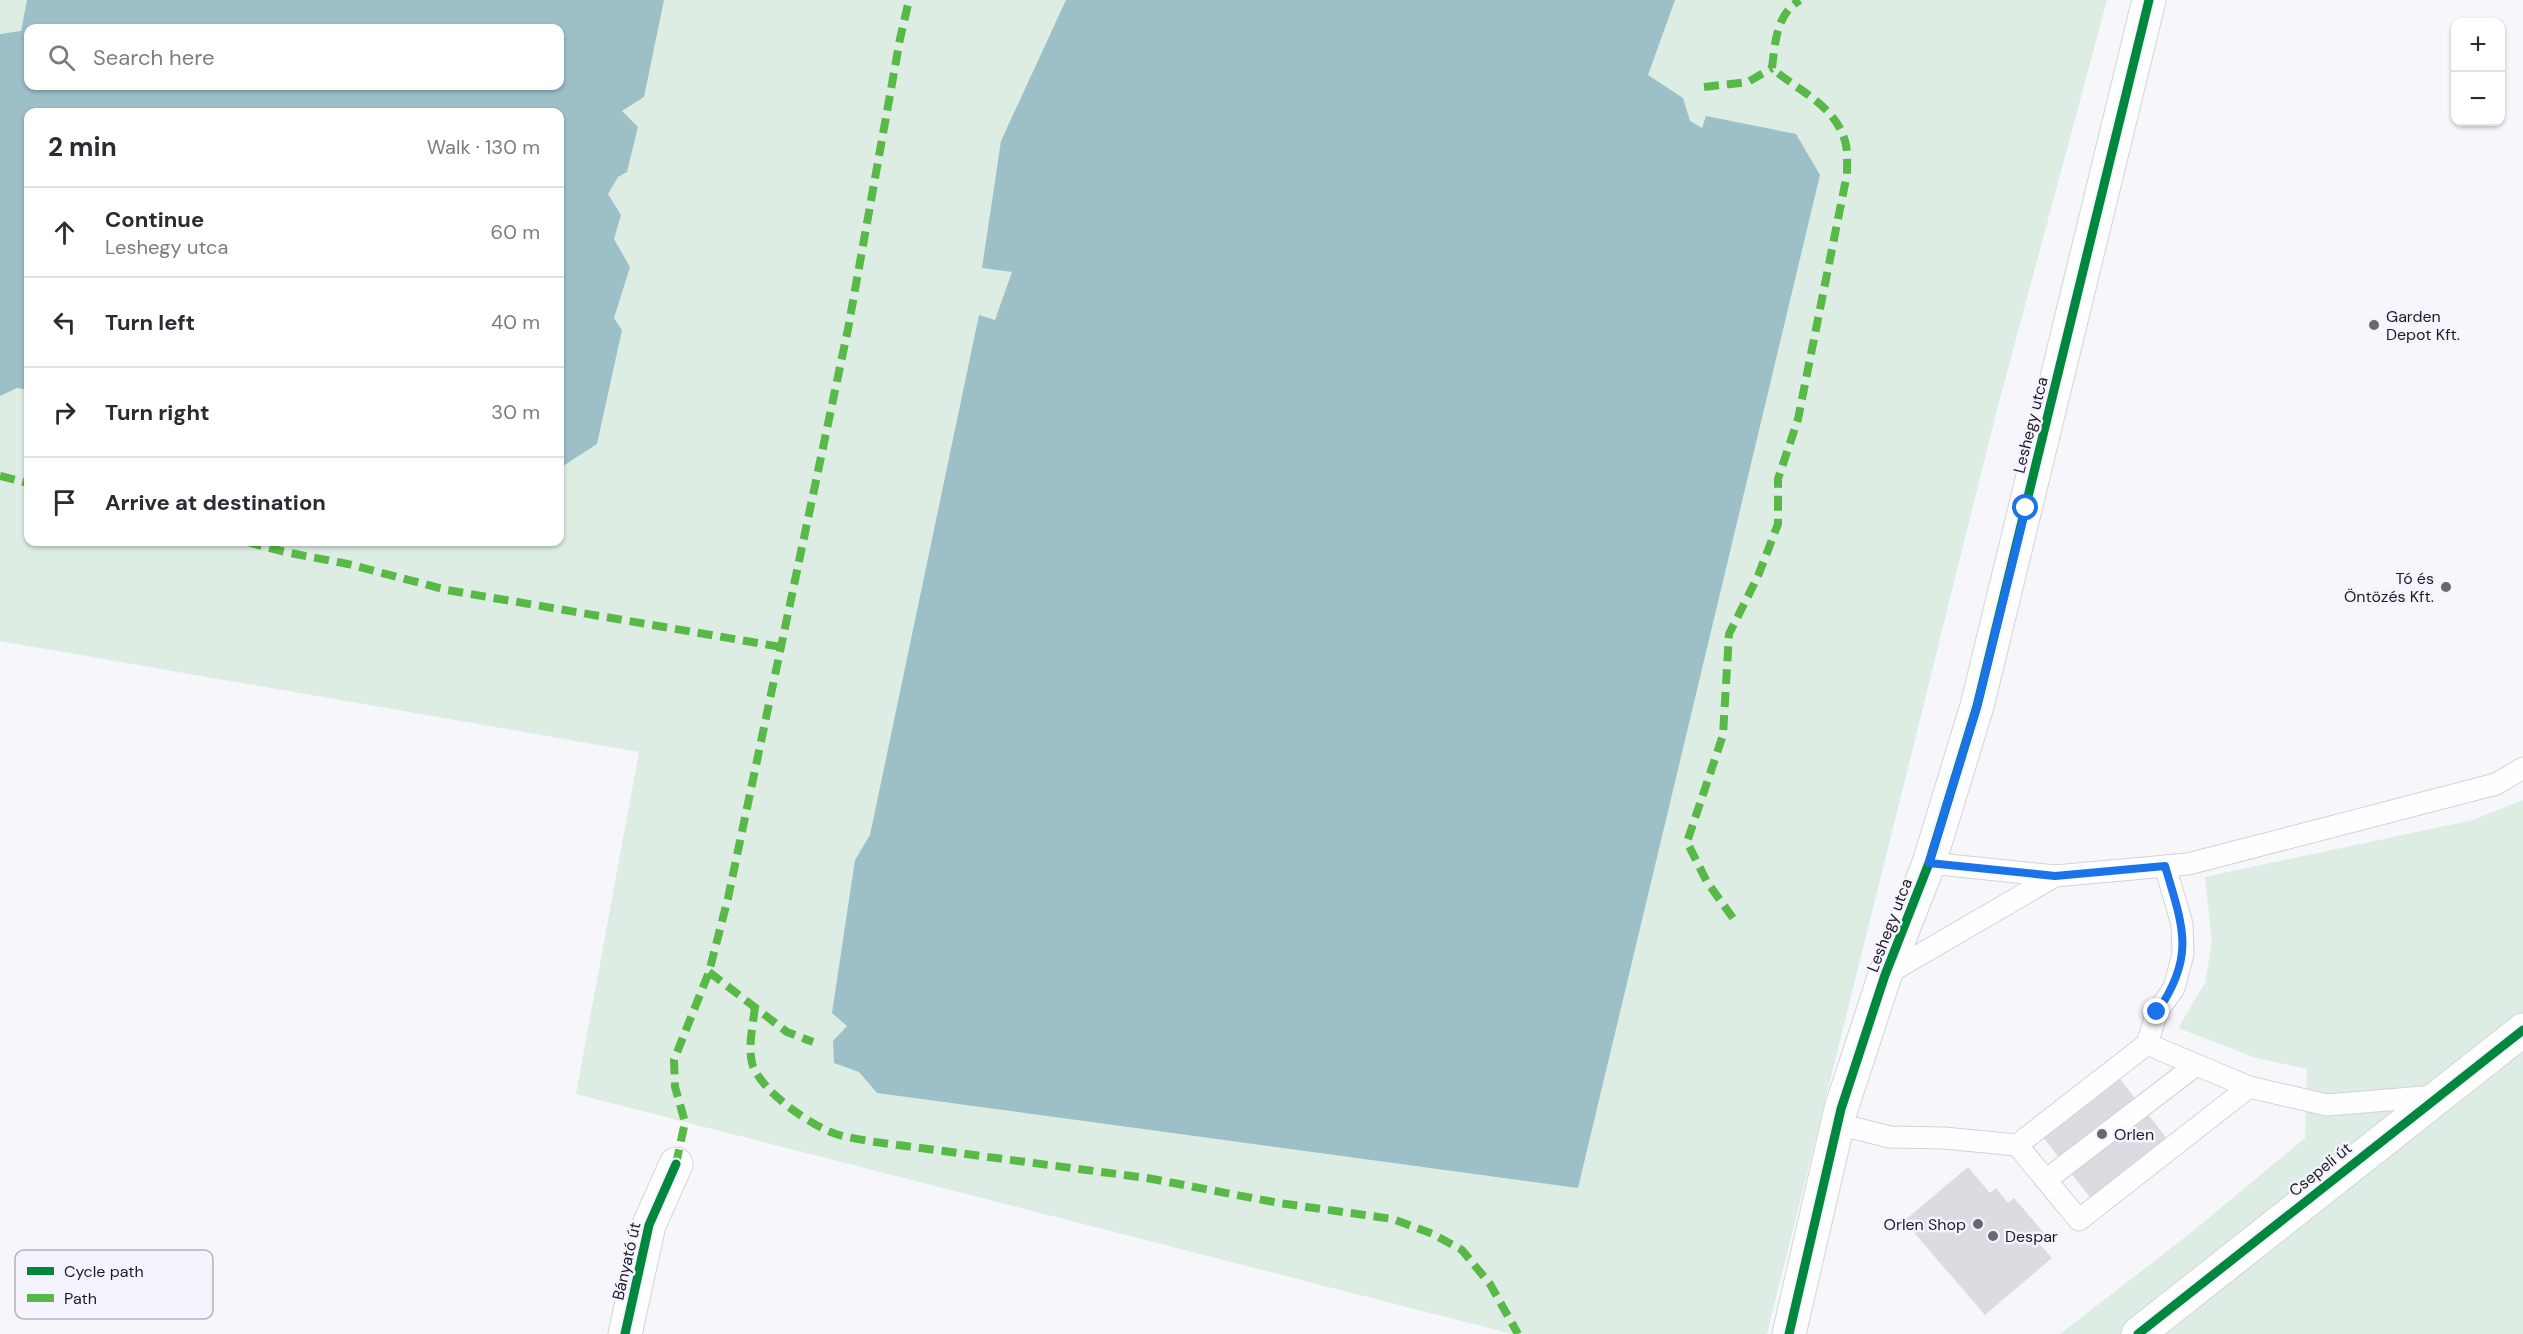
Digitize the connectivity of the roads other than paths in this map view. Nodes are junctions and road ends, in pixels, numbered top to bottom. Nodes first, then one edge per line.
1 (2149, 0) edge
2 (2523, 768) edge
3 (1929, 863) junction
4 (2165, 866) junction
5 (2055, 876) junction
6 (1885, 975) junction
7 (2523, 1030) edge
8 (2147, 1044) junction
9 (2196, 1065) junction
10 (2249, 1087) junction
11 (2436, 1096) junction
12 (1838, 1124) junction
13 (2017, 1145) junction
14 (676, 1164) dead end
15 (2046, 1180) junction
16 (1819, 1197) junction
17 (625, 1334) edge
18 (1790, 1334) edge
19 (1804, 1334) edge
20 (2138, 1334) edge

1 - 3 street, Leshegy utca
2 - 4 lane
3 - 5 lane
3 - 6 street, Leshegy utca
4 - 5 lane
4 - 8 lane
5 - 6 lane
6 - 12 street, Leshegy utca
7 - 11 street, Csepeli út
8 - 9 lane
8 - 13 lane
9 - 10 lane
9 - 15 lane
10 - 11 lane
10 - 15 lane
11 - 20 street, Csepeli út
12 - 13 lane
12 - 16 street, Leshegy utca
13 - 15 lane
14 - 17 street, Bányató út
16 - 18 street, Leshegy utca
16 - 19 street, Leshegy utca

